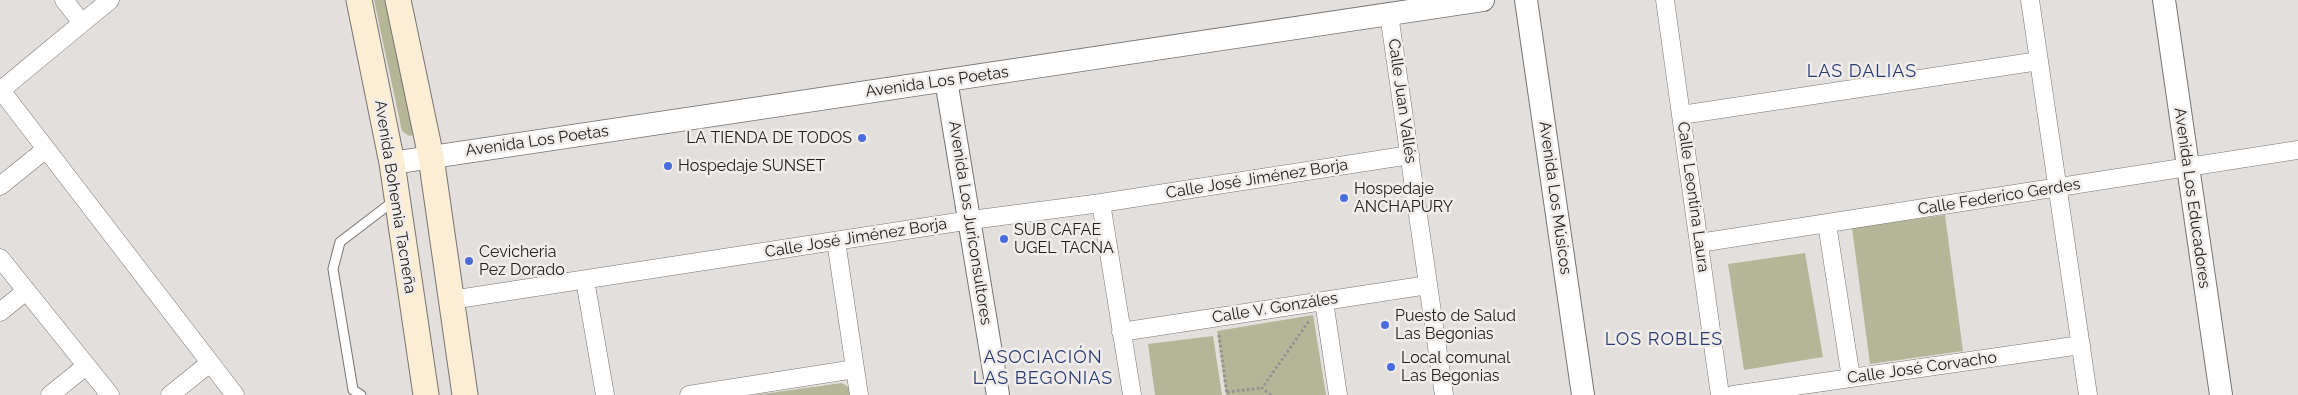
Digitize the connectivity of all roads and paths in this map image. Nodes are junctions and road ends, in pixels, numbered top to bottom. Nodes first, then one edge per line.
1 (64, 0) edge
2 (110, 0) edge
3 (358, 0) edge
4 (398, 0) edge
5 (1483, 0) edge
6 (1526, 0) edge
7 (1665, 0) edge
8 (2030, 0) edge
9 (2164, 0) edge
10 (1389, 14) junction
11 (82, 23) junction
12 (2039, 62) junction
13 (946, 80) junction
14 (0, 89) edge
15 (1681, 115) junction
16 (46, 149) junction
17 (2298, 150) edge
18 (1410, 155) junction
19 (431, 157) junction
20 (392, 163) junction
21 (2187, 167) junction
22 (0, 186) edge
23 (2057, 188) junction
24 (397, 198) junction
25 (1100, 203) junction
26 (971, 220) junction
27 (1827, 224) junction
28 (836, 241) junction
29 (1699, 244) junction
30 (0, 258) edge
31 (585, 280) junction
32 (1428, 284) junction
33 (26, 291) junction
34 (451, 300) junction
35 (1324, 301) junction
36 (0, 312) edge
37 (1312, 317) dead end
38 (1121, 332) junction
39 (1218, 332) dead end
40 (2081, 345) junction
41 (210, 363) junction
42 (86, 366) junction
43 (855, 369) junction
44 (1851, 378) junction
45 (1262, 388) junction
46 (1227, 393) edge
47 (50, 395) edge
48 (110, 395) edge
49 (170, 395) edge
50 (235, 395) edge
51 (361, 395) edge
52 (426, 395) edge
53 (465, 395) edge
54 (604, 395) edge
55 (689, 395) edge
56 (859, 395) edge
57 (998, 395) edge
58 (1132, 395) edge
59 (1271, 395) edge
60 (1338, 395) edge
61 (1444, 395) edge
62 (1583, 395) edge
63 (1720, 395) edge
64 (1733, 395) edge
65 (2088, 395) edge
66 (2221, 395) edge

1 - 11 street
2 - 11 street
3 - 20 main road, Avenida Bohemia Tacneña
4 - 19 main road
5 - 10 street, Avenida Los Poetas
6 - 62 street, Avenida Los Músicos
7 - 15 street, Calle Leontina Laura
8 - 12 street
9 - 21 street, Avenida Los Educadores
10 - 13 street, Avenida Los Poetas
10 - 18 street, Calle Juan Vallés
11 - 14 street
12 - 15 street
12 - 23 street
13 - 19 street, Avenida Los Poetas
13 - 26 street, Avenida Los Juriconsultores
14 - 16 street
15 - 29 street, Calle Leontina Laura
16 - 22 street
16 - 41 street
17 - 21 street, Calle Federico Gerdes
18 - 25 street, Calle José Jiménez Borja
18 - 32 street, Calle Juan Vallés
19 - 20 street, Avenida Los Poetas
19 - 34 main road
20 - 24 main road, Avenida Bohemia Tacneña
21 - 23 street, Calle Federico Gerdes
21 - 66 street, Avenida Los Educadores
23 - 27 street, Calle Federico Gerdes
23 - 40 street
24 - 51 lane
24 - 52 main road, Avenida Bohemia Tacneña
25 - 26 street, Calle José Jiménez Borja
25 - 38 street
26 - 28 street, Calle José Jiménez Borja
26 - 57 street, Avenida Los Juriconsultores
27 - 29 street, Calle Federico Gerdes
27 - 44 street
28 - 31 street, Calle José Jiménez Borja
28 - 43 street
29 - 63 street, Calle Leontina Laura
30 - 33 street
31 - 34 street, Calle José Jiménez Borja
31 - 54 street
32 - 35 street, Calle V. Gonzáles
32 - 61 street, Calle Juan Vallés
33 - 36 street
33 - 42 street
34 - 53 main road
35 - 38 street, Calle V. Gonzáles
35 - 60 street
37 - 45 path
38 - 58 street
39 - 46 path
40 - 44 street, Calle José Corvacho
40 - 65 street
41 - 49 street
41 - 50 street
42 - 47 street
42 - 48 street
43 - 55 street
43 - 56 street
44 - 64 street, Calle José Corvacho
45 - 46 path
45 - 59 path

